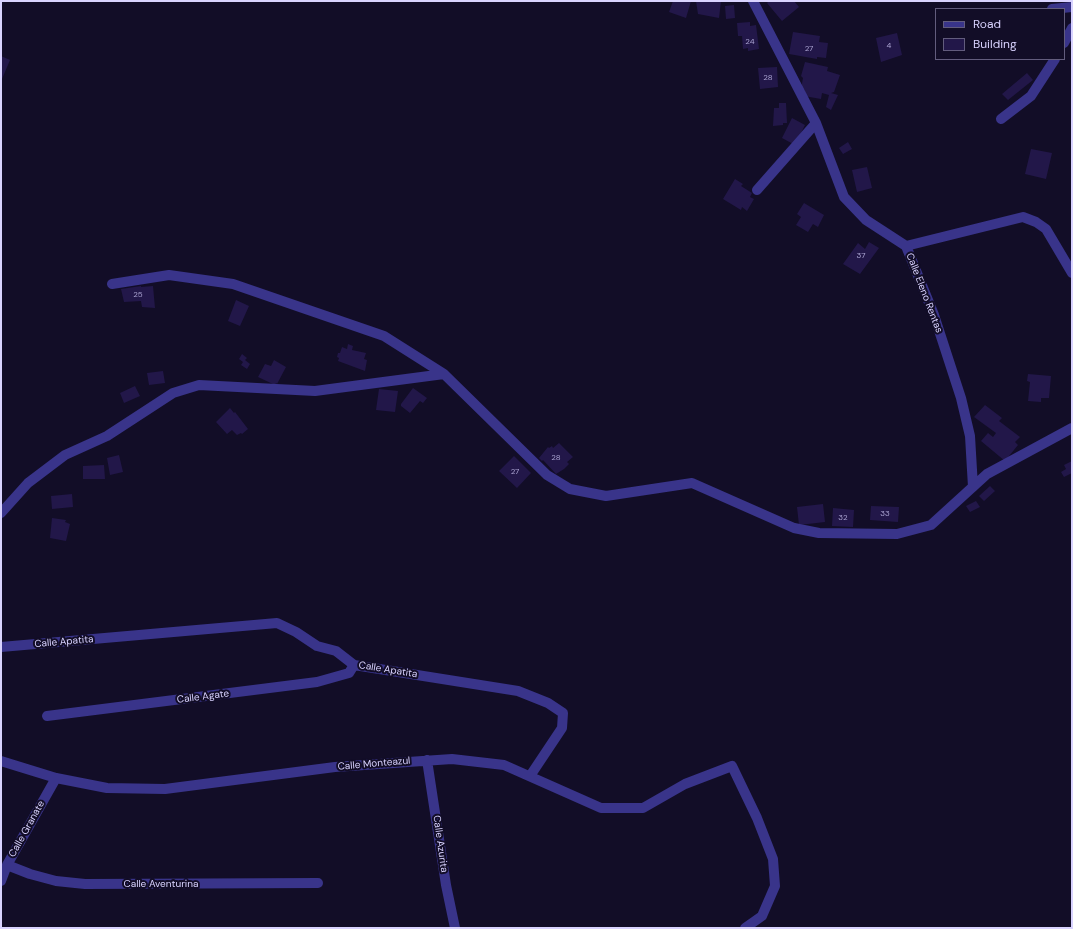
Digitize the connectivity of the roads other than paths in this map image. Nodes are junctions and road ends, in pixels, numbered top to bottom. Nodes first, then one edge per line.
1 (753, 1) edge
2 (1072, 7) edge
3 (1062, 8) edge
4 (1072, 28) edge
5 (1065, 41) edge
6 (1054, 60) edge
7 (1001, 119) dead end
8 (816, 123) junction
9 (757, 190) dead end
10 (906, 246) junction
11 (1072, 273) edge
12 (112, 284) dead end
13 (444, 374) junction
14 (1072, 428) edge
15 (973, 487) junction
16 (1, 514) edge
17 (1, 648) edge
18 (354, 665) junction
19 (47, 716) dead end
20 (1, 760) edge
21 (428, 760) junction
22 (530, 776) junction
23 (56, 778) junction
24 (7, 865) junction
25 (1, 881) edge
26 (318, 883) dead end
27 (455, 928) edge
28 (745, 928) edge

1 - 8 street, Calle Eleno Rentas
2 - 3 street
4 - 5 street
6 - 7 street
8 - 9 street
8 - 10 street, Calle Eleno Rentas
10 - 11 street
10 - 15 street, Calle Eleno Rentas
12 - 13 street
13 - 15 street
13 - 16 street
14 - 15 street
17 - 18 street, Calle Apatita
18 - 19 street, Calle Agate
18 - 22 street, Calle Apatita
20 - 23 street, Calle Monteazul
21 - 22 street, Calle Monteazul
21 - 23 street, Calle Monteazul
21 - 27 street, Calle Azurita
22 - 28 street, Calle Monteazul
23 - 24 street, Calle Granate
24 - 25 street, Calle Granate
24 - 26 street, Calle Aventurina

